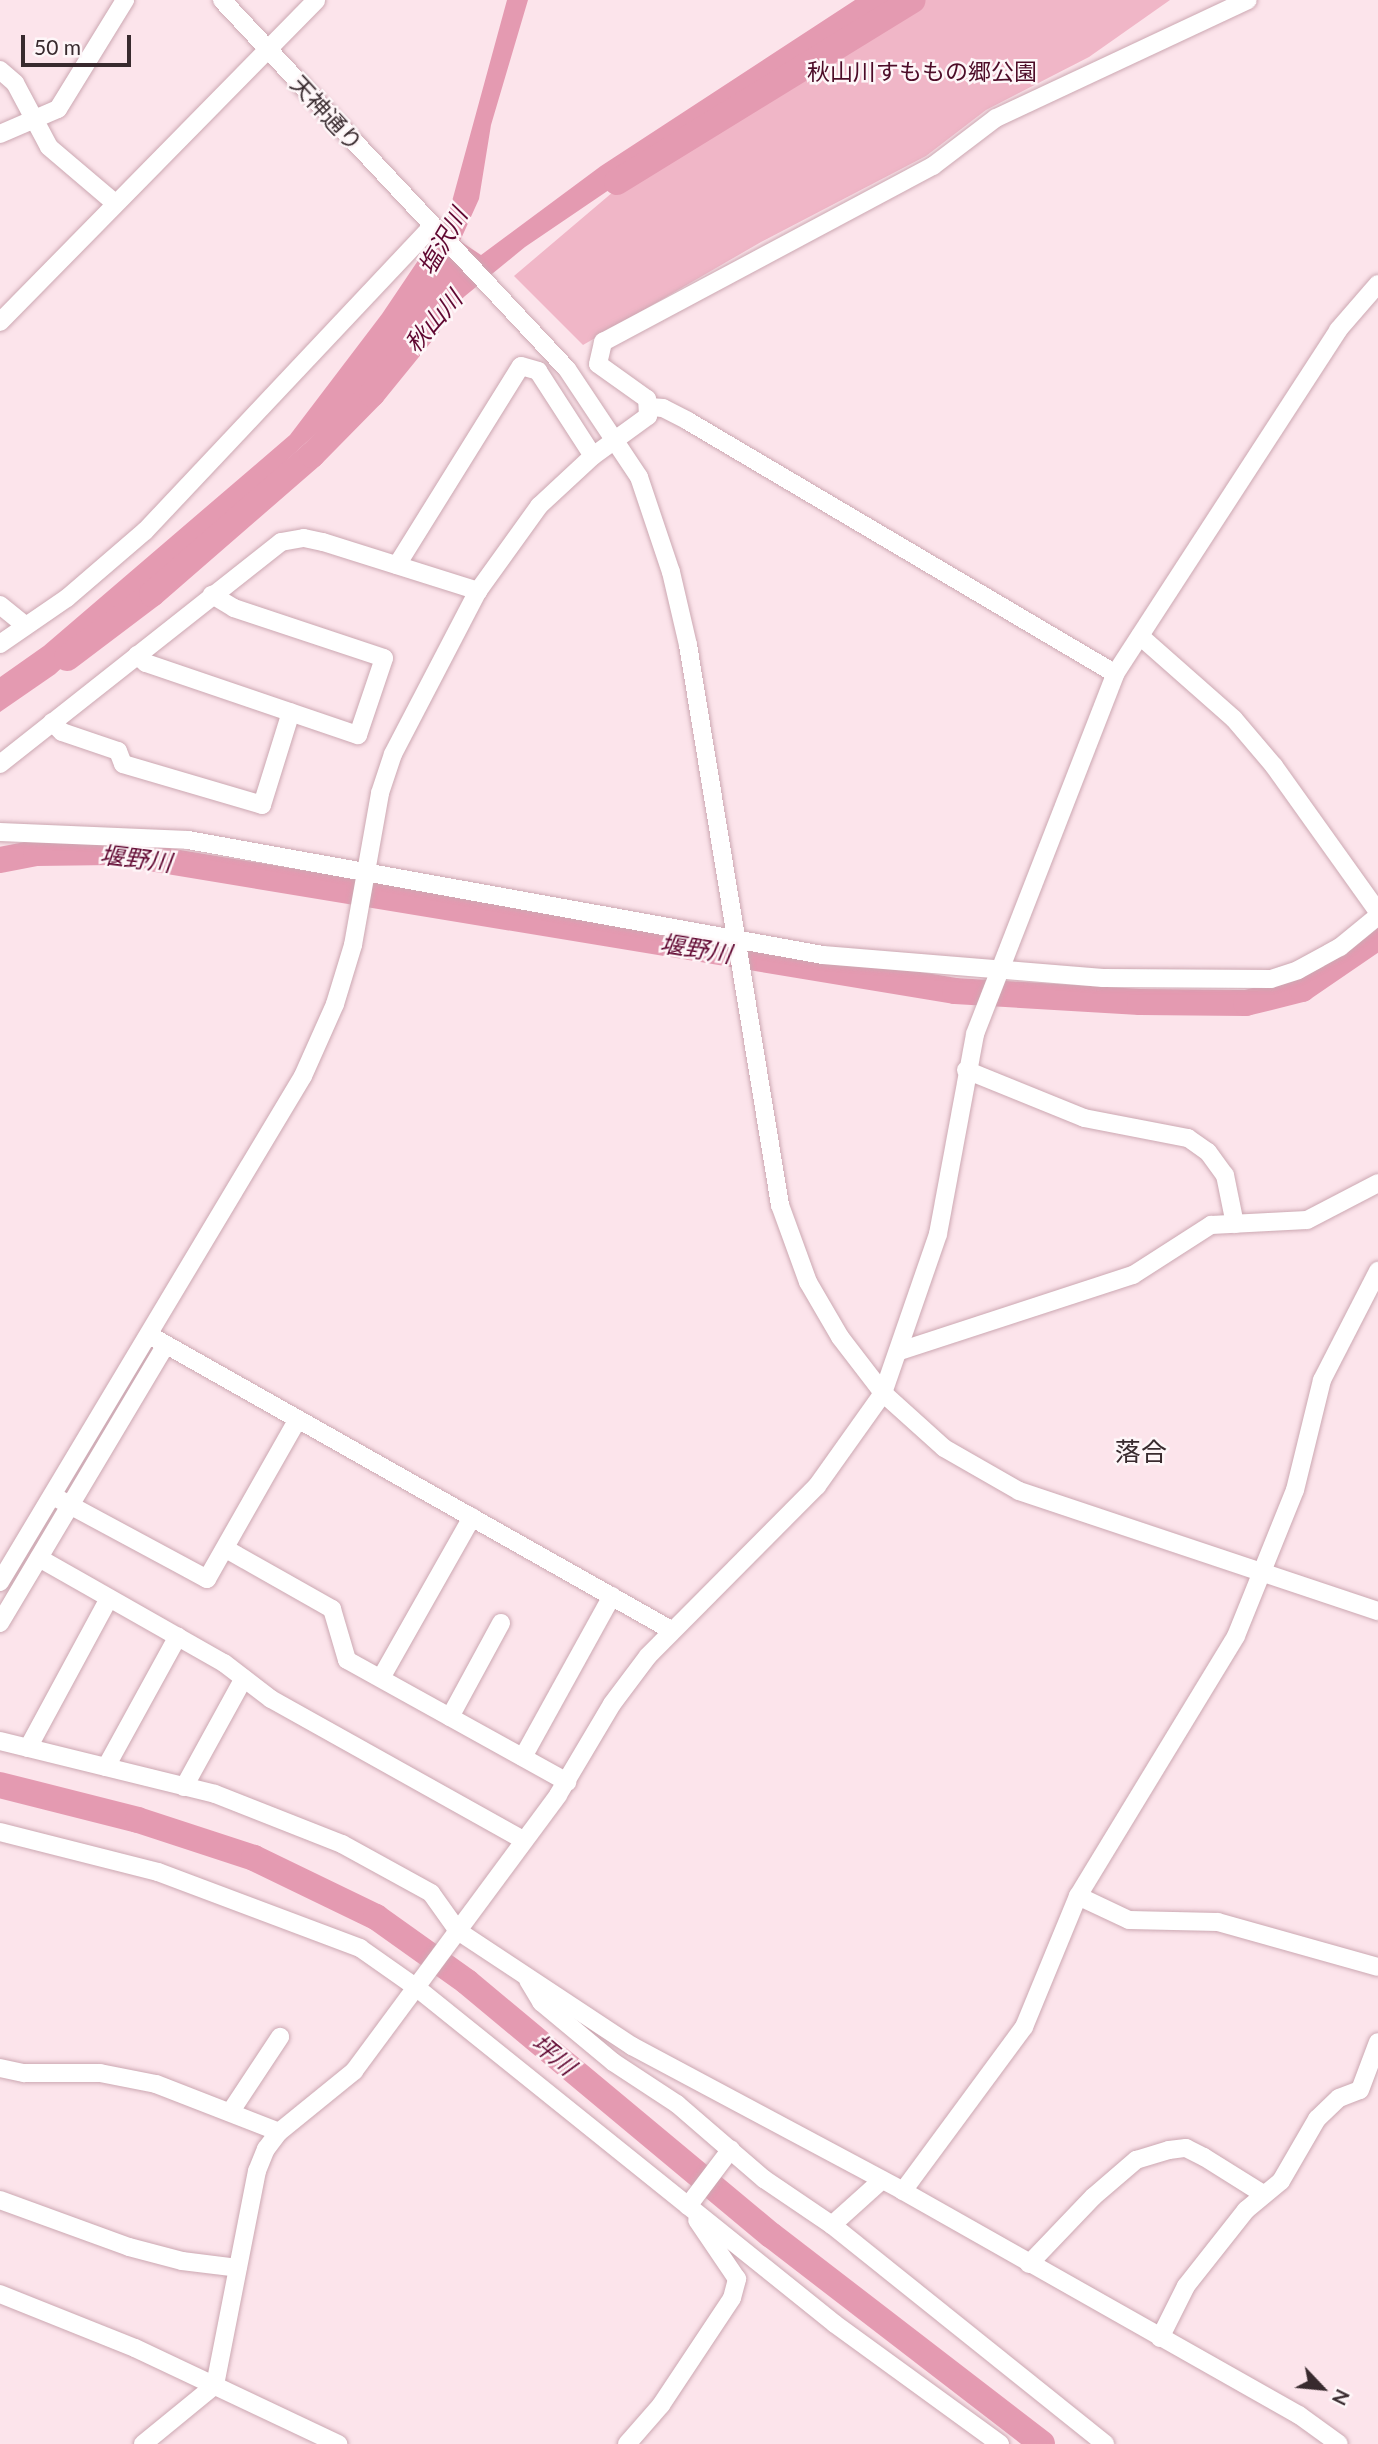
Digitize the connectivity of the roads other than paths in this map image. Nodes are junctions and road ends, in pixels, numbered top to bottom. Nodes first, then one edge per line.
1 (125, 0) edge
2 (222, 0) edge
3 (316, 0) edge
4 (1248, 0) edge
5 (270, 51) junction
6 (0, 70) edge
7 (35, 121) junction
8 (0, 134) edge
9 (115, 203) junction
10 (433, 227) junction
11 (1378, 284) edge
12 (0, 322) edge
13 (650, 407) junction
14 (617, 438) junction
15 (593, 456) junction
16 (397, 565) junction
17 (478, 591) junction
18 (212, 596) junction
19 (0, 605) edge
20 (26, 626) junction
21 (1140, 636) junction
22 (0, 644) edge
23 (137, 654) junction
24 (1115, 674) junction
25 (291, 712) junction
26 (52, 722) junction
27 (0, 764) edge
28 (0, 832) edge
29 (366, 875) junction
30 (1378, 914) edge
31 (736, 940) junction
32 (997, 975) junction
33 (966, 1070) junction
34 (1378, 1183) edge
35 (1235, 1224) junction
36 (1378, 1271) edge
37 (149, 1335) junction
38 (166, 1345) junction
39 (900, 1351) junction
40 (883, 1393) junction
41 (298, 1419) junction
42 (53, 1496) junction
43 (72, 1506) junction
44 (472, 1517) junction
45 (226, 1549) junction
46 (39, 1558) junction
47 (1258, 1573) junction
48 (0, 1582) edge
49 (612, 1596) junction
50 (109, 1598) junction
51 (1378, 1611) edge
52 (0, 1623) edge
53 (501, 1623) dead end
54 (671, 1630) junction
55 (178, 1636) junction
56 (244, 1678) junction
57 (381, 1678) junction
58 (450, 1717) junction
59 (0, 1741) edge
60 (28, 1748) junction
61 (523, 1757) junction
62 (106, 1767) junction
63 (567, 1782) junction
64 (184, 1787) junction
65 (0, 1832) edge
66 (523, 1840) junction
67 (1078, 1896) junction
68 (458, 1931) junction
69 (1378, 1967) edge
70 (524, 1974) junction
71 (420, 1984) junction
72 (280, 2037) dead end
73 (1378, 2042) edge
74 (0, 2068) edge
75 (231, 2111) junction
76 (279, 2132) junction
77 (728, 2154) junction
78 (882, 2180) junction
79 (903, 2191) junction
80 (1263, 2194) junction
81 (0, 2200) edge
82 (690, 2202) junction
83 (831, 2225) junction
84 (1030, 2264) junction
85 (239, 2268) junction
86 (0, 2294) edge
87 (1160, 2338) junction
88 (215, 2385) junction
89 (143, 2444) edge
90 (338, 2444) edge
91 (626, 2444) edge
92 (1000, 2444) edge
93 (1105, 2444) edge
94 (1339, 2444) edge

1 - 7 street
2 - 5 street, 天神通り
3 - 5 street
4 - 13 street
5 - 9 street
5 - 10 street, 天神通り
6 - 7 street
7 - 8 street
7 - 9 street
9 - 12 street
10 - 14 street, 天神通り
10 - 20 street
11 - 21 street
13 - 14 street
13 - 24 street
14 - 15 street
14 - 31 street, 天神通り
15 - 16 street
15 - 17 street
16 - 17 street
16 - 18 street
17 - 29 street
18 - 23 street
18 - 25 street
19 - 20 street
20 - 22 street
21 - 24 street
21 - 30 street
23 - 25 street
23 - 26 street
24 - 32 street
25 - 26 street
26 - 27 street
28 - 29 street
29 - 31 street
29 - 37 street
30 - 32 street
31 - 32 street
31 - 40 street, 天神通り
32 - 33 street
33 - 35 street
33 - 39 street
34 - 35 street
35 - 39 street
36 - 47 street
37 - 38 street
37 - 42 street
38 - 41 street
38 - 43 street
39 - 40 street
40 - 47 street, 天神通り
40 - 54 street
41 - 44 street
41 - 45 street
42 - 43 street
42 - 48 street
43 - 45 street
43 - 46 street
44 - 49 street
44 - 57 street
45 - 57 street
46 - 50 street
46 - 52 street
47 - 51 street, 天神通り
47 - 67 street
49 - 54 street
49 - 61 street
50 - 55 street
50 - 60 street
53 - 58 street
54 - 63 street
55 - 56 street
55 - 62 street
56 - 64 street
56 - 66 street
57 - 58 street
58 - 61 street
59 - 60 street
60 - 62 street
61 - 63 street
62 - 64 street
63 - 66 street
64 - 68 street
65 - 71 street
66 - 68 street
67 - 69 street
67 - 79 street
68 - 70 street
68 - 71 street
70 - 77 street
70 - 78 street
71 - 76 street
71 - 82 street
72 - 75 street
73 - 80 street
74 - 75 street
75 - 76 street
76 - 85 street
77 - 82 street
77 - 83 street
78 - 79 street
78 - 83 street
79 - 84 street
80 - 84 street
80 - 87 street
81 - 85 street
82 - 91 street
82 - 92 street
83 - 93 street
84 - 87 street
85 - 88 street
86 - 88 street
87 - 94 street
88 - 89 street
88 - 90 street

